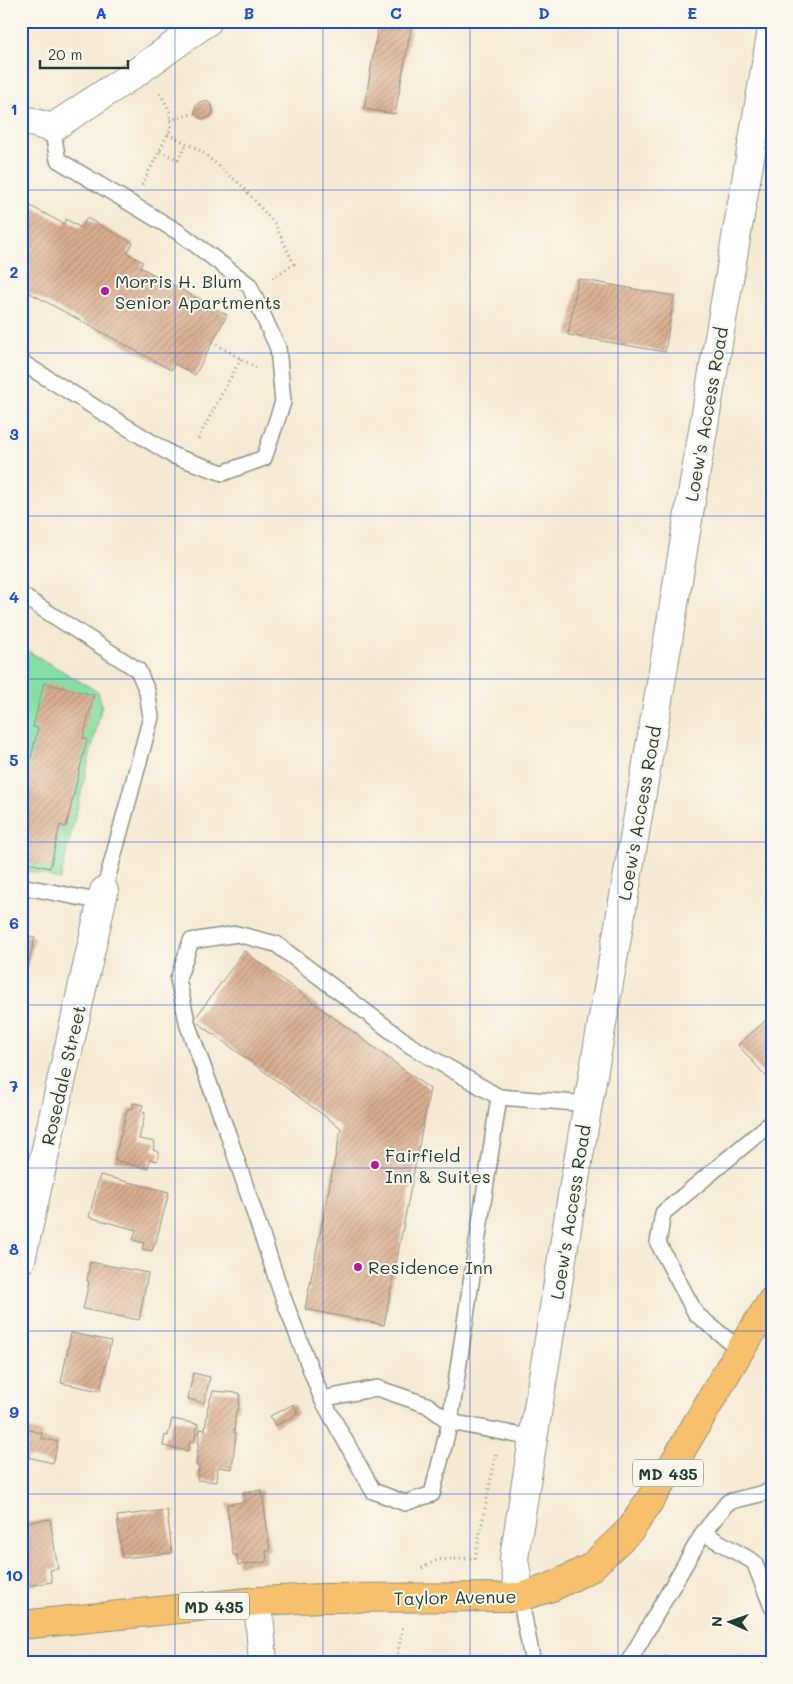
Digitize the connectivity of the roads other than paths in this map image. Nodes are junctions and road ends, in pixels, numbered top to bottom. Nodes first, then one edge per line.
1 (208, 21) edge
2 (772, 29) edge
3 (21, 119) edge
4 (52, 128) junction
5 (21, 362) edge
6 (21, 595) edge
7 (21, 886) edge
8 (103, 897) junction
9 (499, 1097) junction
10 (589, 1104) junction
11 (772, 1122) edge
12 (21, 1260) edge
13 (772, 1301) edge
14 (740, 1350) junction
15 (322, 1399) junction
16 (450, 1422) junction
17 (533, 1438) junction
18 (772, 1491) edge
19 (703, 1534) junction
20 (520, 1597) junction
21 (258, 1601) junction
22 (772, 1608) edge
23 (21, 1625) edge
24 (263, 1663) edge
25 (533, 1663) edge
26 (628, 1663) edge

1 - 4 street
2 - 10 street, Loew's Access Road
3 - 4 street
4 - 5 lane
6 - 8 lane
7 - 8 lane
8 - 12 street, Rosedale Street
9 - 10 lane
9 - 15 lane
9 - 16 lane
10 - 17 street, Loew's Access Road
11 - 14 lane
13 - 14 main road, Taylor Avenue / MD 435
14 - 20 main road, Taylor Avenue / MD 435
15 - 16 lane
15 - 16 lane
16 - 17 lane
17 - 20 street, Loew's Access Road
18 - 19 lane
19 - 22 lane
19 - 26 lane
20 - 21 main road, Taylor Avenue / MD 435
20 - 25 lane
21 - 23 main road, Taylor Avenue / MD 435
21 - 24 street

